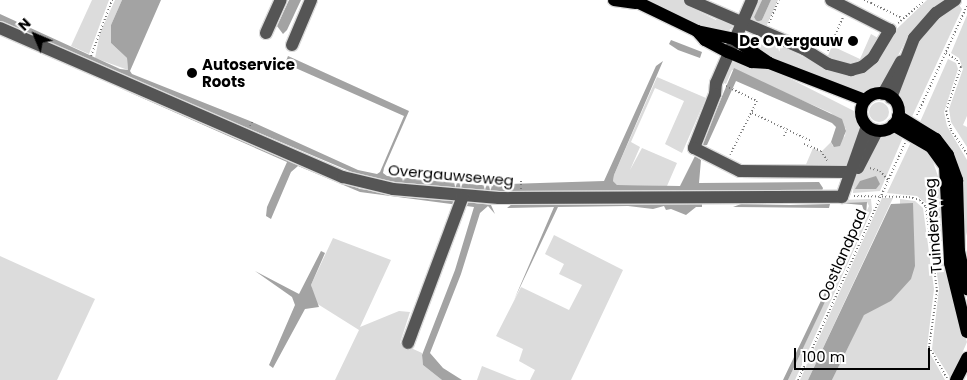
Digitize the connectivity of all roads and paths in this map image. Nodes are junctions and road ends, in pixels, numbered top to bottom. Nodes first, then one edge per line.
1 (112, 0) edge
2 (281, 0) edge
3 (311, 0) edge
4 (614, 0) edge
5 (690, 0) edge
6 (752, 0) edge
7 (831, 0) edge
8 (864, 0) edge
9 (924, 0) edge
10 (955, 0) edge
11 (634, 1) edge
12 (871, 1) edge
13 (967, 6) edge
14 (847, 7) junction
15 (903, 18) junction
16 (741, 23) junction
17 (0, 28) edge
18 (890, 30) junction
19 (697, 31) junction
20 (266, 33) dead end
21 (734, 39) junction
22 (292, 45) dead end
23 (728, 52) junction
24 (946, 53) junction
25 (92, 54) dead end
26 (824, 62) junction
27 (769, 63) junction
28 (720, 83) dead end
29 (887, 96) junction
30 (863, 105) junction
31 (752, 113) junction
32 (915, 120) dead end
33 (895, 121) junction
34 (872, 128) junction
35 (787, 129) junction
36 (784, 136) dead end
37 (806, 138) junction
38 (907, 139) dead end
39 (811, 140) dead end
40 (804, 145) dead end
41 (967, 154) edge
42 (726, 165) junction
43 (849, 172) junction
44 (881, 195) junction
45 (842, 197) junction
46 (461, 201) junction
47 (967, 289) edge
48 (965, 320) edge
49 (967, 332) edge
50 (408, 343) dead end
51 (967, 358) edge
52 (963, 378) edge
53 (798, 380) edge
54 (948, 380) edge

1 - 25 path
2 - 20 street
3 - 22 street
4 - 11 main road
5 - 16 street
6 - 16 street
7 - 14 street
8 - 12 path
9 - 15 path
10 - 29 street
11 - 19 main road
12 - 15 path
13 - 24 path
14 - 18 street
14 - 26 path
15 - 18 path
16 - 21 street
16 - 26 street
17 - 46 street, Overgauwseweg
18 - 26 street
19 - 21 main road
19 - 23 main road
21 - 23 street
21 - 27 main road
23 - 27 main road
23 - 42 street
24 - 32 path
24 - 41 path
27 - 30 main road
28 - 31 path
29 - 30 main road
29 - 33 main road
30 - 34 main road
31 - 35 path
31 - 42 path
33 - 34 main road
33 - 47 main road, Tuindersweg
33 - 48 main road, Tuindersweg
34 - 43 street
34 - 45 street
35 - 36 path
35 - 37 path
37 - 39 path
37 - 40 path
38 - 44 path, Oostlandpad
42 - 43 street
43 - 45 street
44 - 45 path
44 - 53 path, Oostlandpad
44 - 54 path
45 - 46 street, Overgauwseweg
46 - 50 street
48 - 49 main road, Tuindersweg
51 - 52 main road

